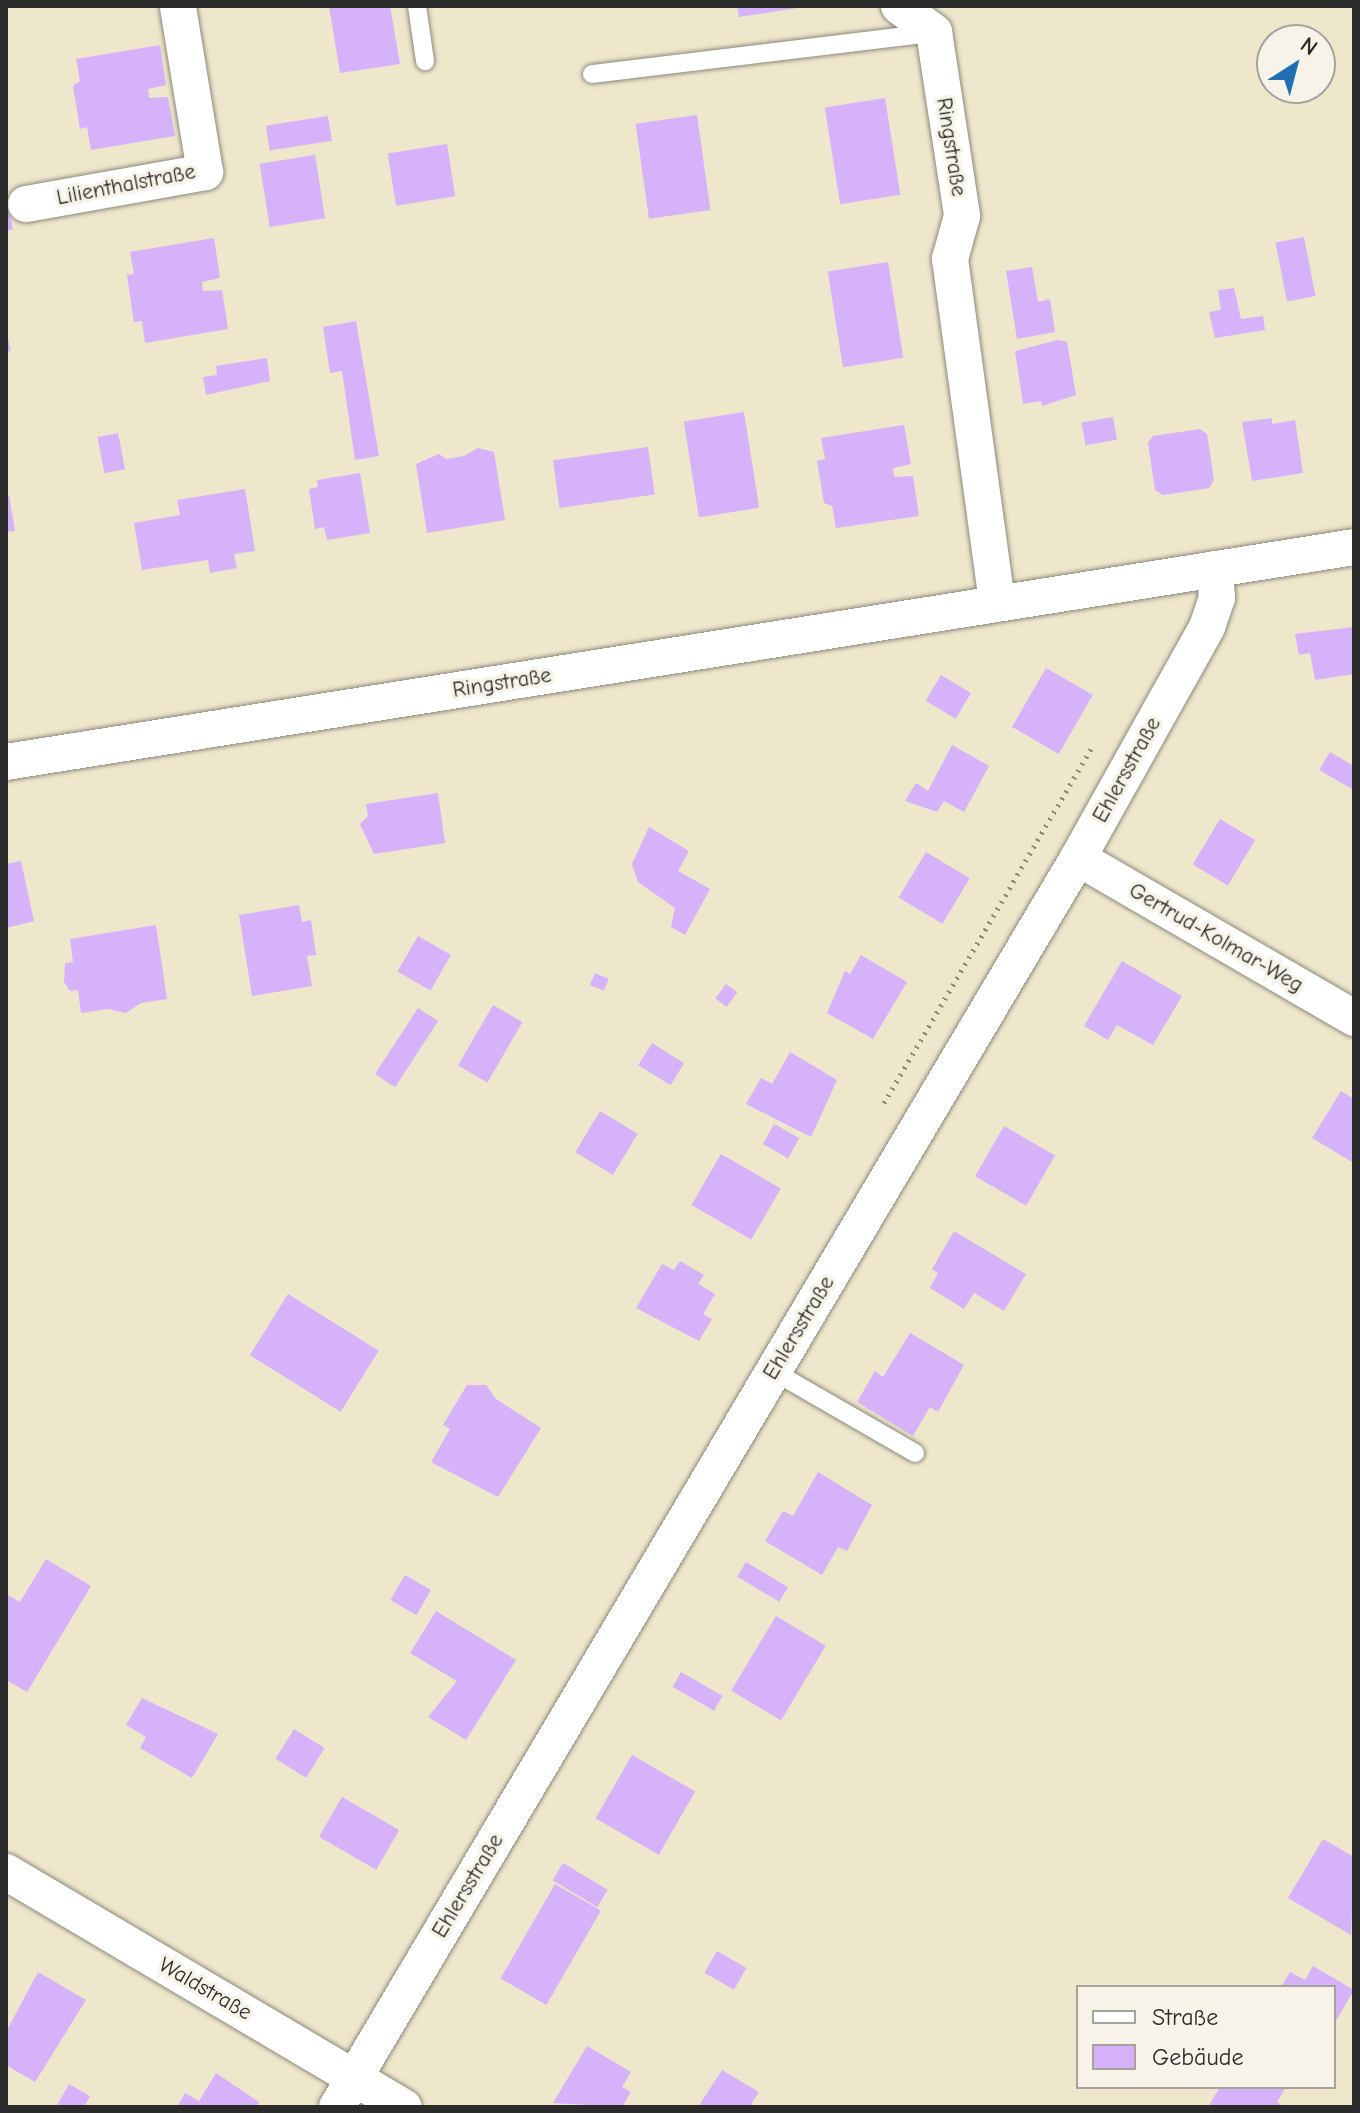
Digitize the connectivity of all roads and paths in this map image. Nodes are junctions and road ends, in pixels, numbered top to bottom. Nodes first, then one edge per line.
1 (163, 6) edge
2 (179, 6) edge
3 (417, 6) edge
4 (899, 6) edge
5 (934, 32) junction
6 (425, 61) dead end
7 (592, 74) dead end
8 (26, 204) dead end
9 (1354, 547) edge
10 (1215, 569) junction
11 (997, 601) junction
12 (6, 762) edge
13 (1078, 858) junction
14 (1354, 1018) edge
15 (773, 1371) junction
16 (915, 1453) dead end
17 (6, 1872) edge
18 (346, 2092) edge
19 (404, 2107) edge

1 - 2 street, Lilienthalstraße
2 - 8 street, Lilienthalstraße
3 - 6 lane
4 - 5 street
5 - 7 lane
5 - 11 street, Ringstraße
9 - 10 street, Ringstraße
10 - 11 street, Ringstraße
10 - 13 street, Ehlersstraße
11 - 12 street, Ringstraße
13 - 14 street, Gertrud-Kolmar-Weg
13 - 15 street, Ehlersstraße
15 - 16 lane
15 - 18 street, Ehlersstraße
17 - 18 street, Waldstraße
18 - 19 street, Waldstraße

